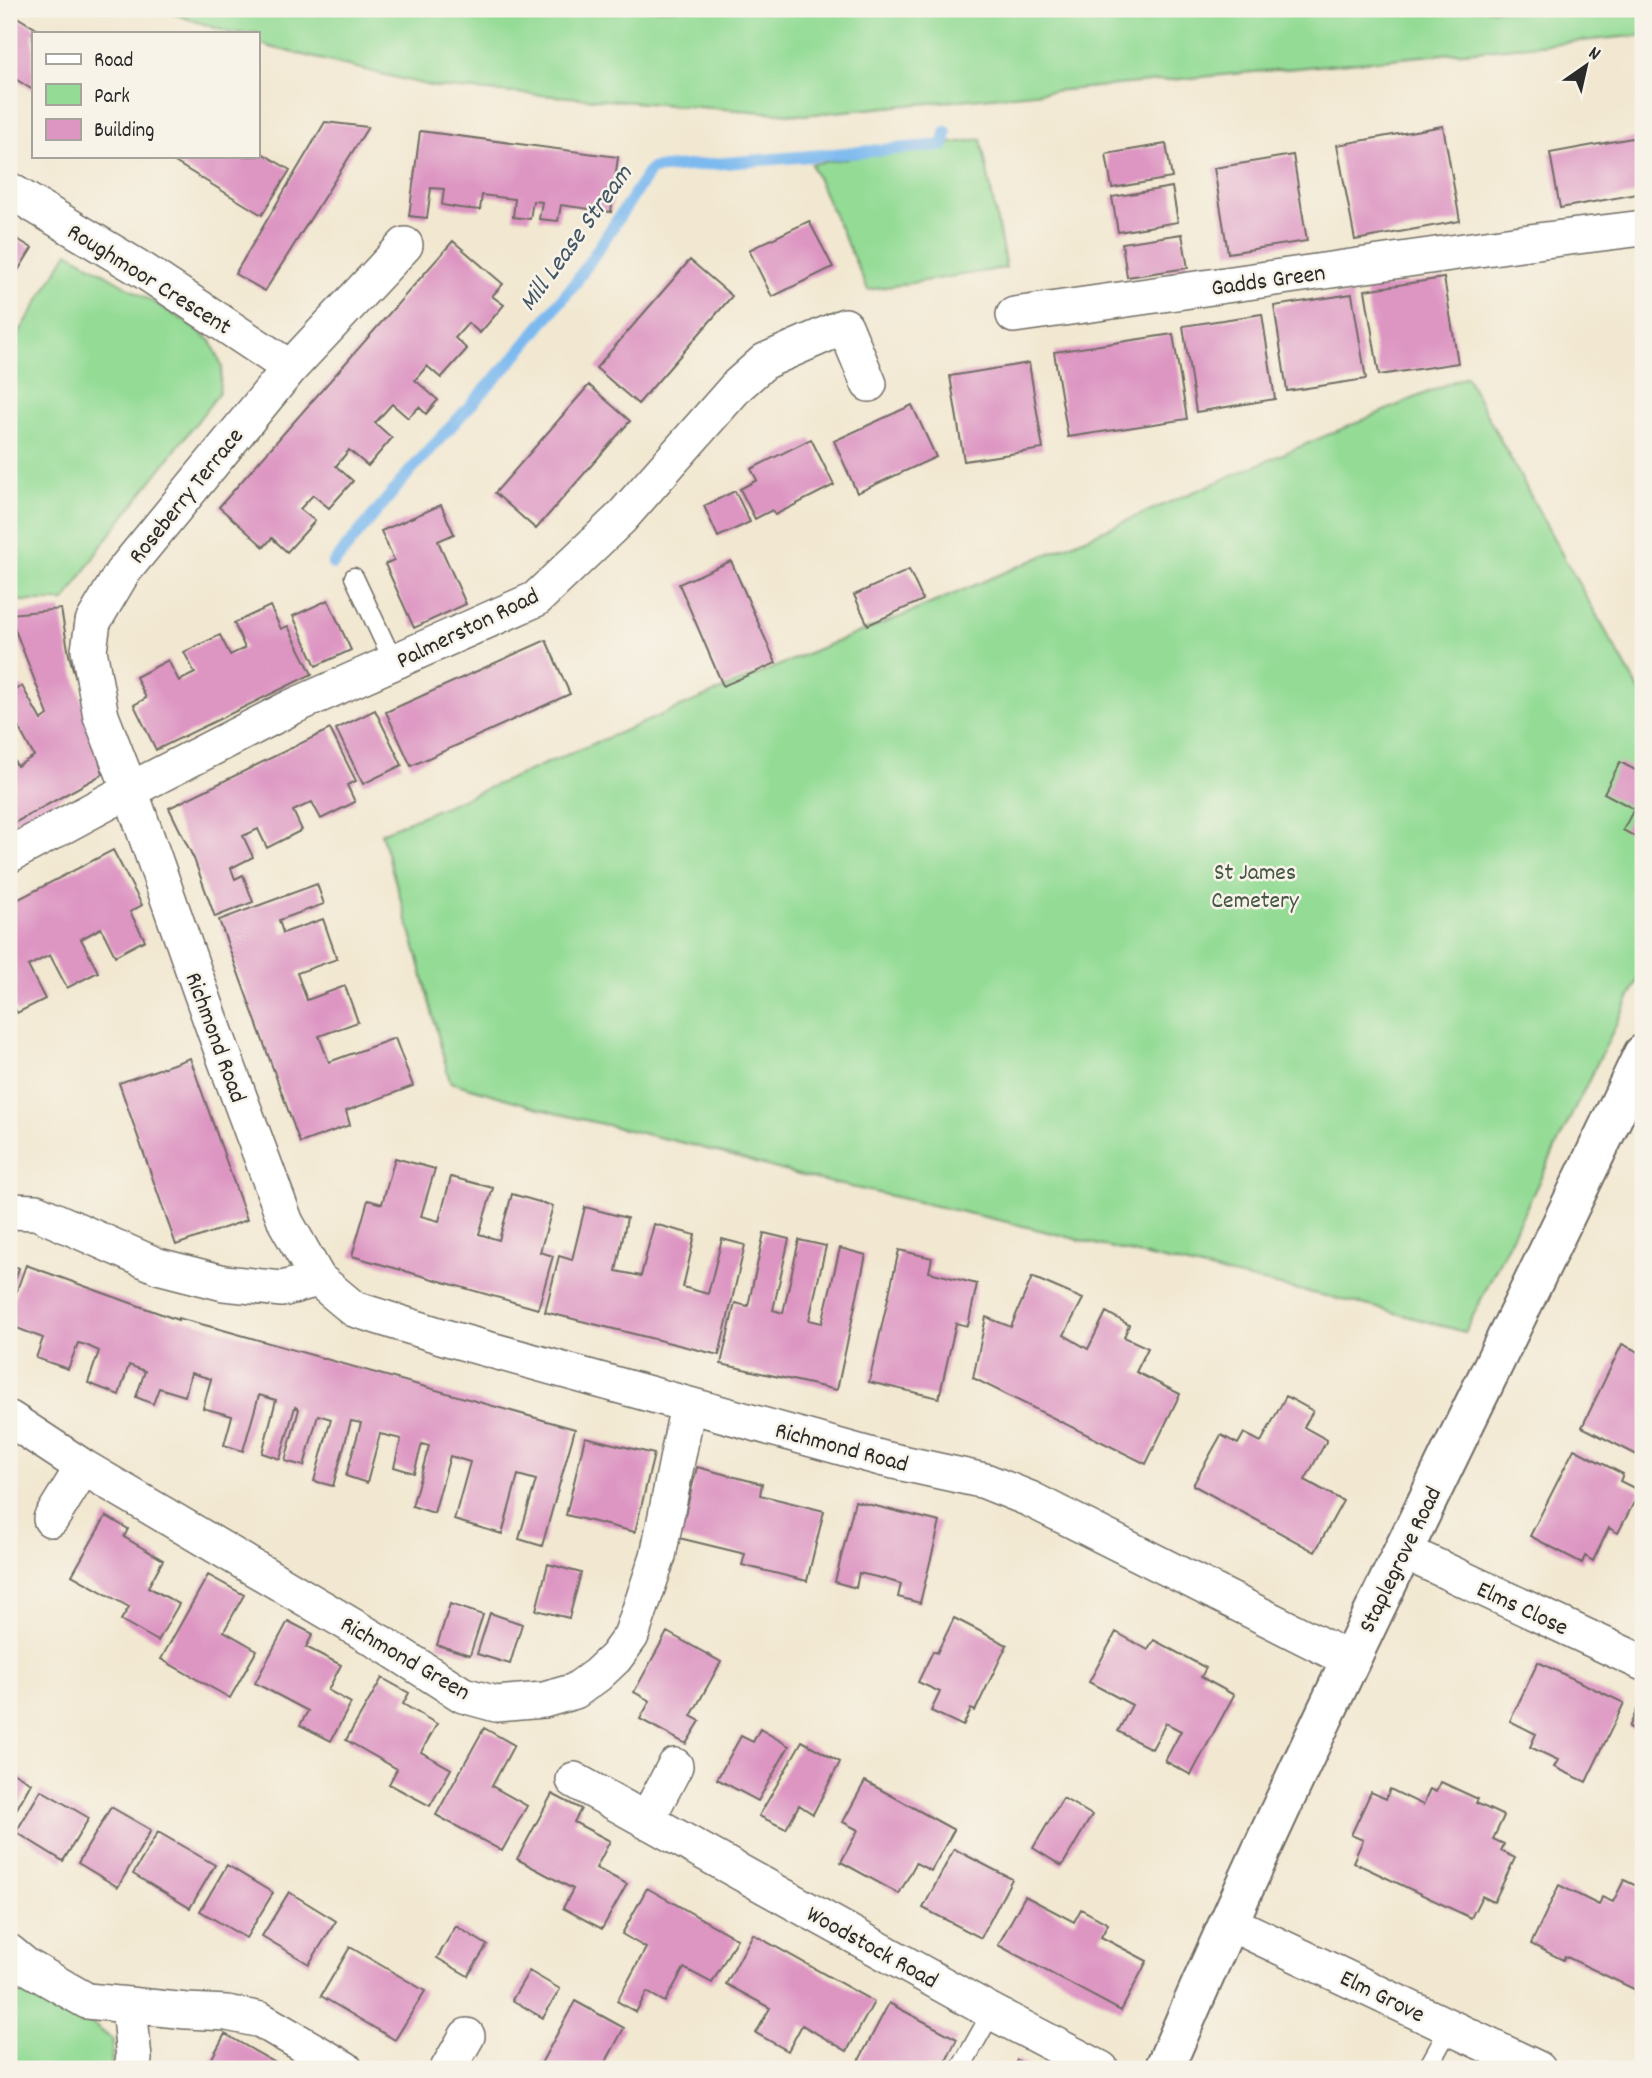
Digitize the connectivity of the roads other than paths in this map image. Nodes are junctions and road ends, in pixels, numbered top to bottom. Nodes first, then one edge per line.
1 (9, 190) edge
2 (1643, 228) edge
3 (405, 245) dead end
4 (1014, 315) dead end
5 (290, 368) junction
6 (869, 384) dead end
7 (354, 577) dead end
8 (394, 663) junction
9 (130, 790) junction
10 (9, 855) edge
11 (1643, 1054) edge
12 (9, 1211) edge
13 (318, 1279) junction
14 (688, 1405) junction
15 (10, 1419) edge
16 (83, 1467) junction
17 (51, 1519) dead end
18 (1403, 1551) junction
19 (1350, 1660) junction
20 (1643, 1663) edge
21 (676, 1766) dead end
22 (574, 1780) dead end
23 (646, 1821) junction
24 (1228, 1922) junction
25 (9, 1952) edge
26 (129, 2005) junction
27 (992, 2012) junction
28 (1450, 2027) junction
29 (467, 2036) dead end
30 (131, 2069) edge
31 (345, 2069) edge
32 (448, 2069) edge
33 (960, 2069) edge
34 (1101, 2069) edge
35 (1164, 2069) edge
36 (1427, 2069) edge
37 (1538, 2069) edge

1 - 5 street, Roughmoor Crescent
2 - 4 street, Gadds Green
3 - 5 street, Roseberry Terrace
5 - 9 street, Roseberry Terrace
6 - 8 street, Palmerston Road
7 - 8 lane
8 - 9 street, Palmerston Road
9 - 10 street, Palmerston Road
9 - 13 street, Richmond Road
11 - 18 main road, Staplegrove Road
12 - 13 street
13 - 14 street, Richmond Road
14 - 16 street, Richmond Green
14 - 19 street, Richmond Road
15 - 16 street, Richmond Green
16 - 17 street
18 - 19 main road, Staplegrove Road
18 - 20 street, Elms Close
19 - 24 main road, Staplegrove Road
21 - 23 street
22 - 23 street, Woodstock Road
23 - 27 street, Woodstock Road
24 - 28 street, Elm Grove
24 - 35 main road, Staplegrove Road
25 - 26 street
26 - 30 street
26 - 31 street
27 - 33 lane
27 - 34 street, Woodstock Road
28 - 36 lane
28 - 37 street, Elm Grove
29 - 32 street

